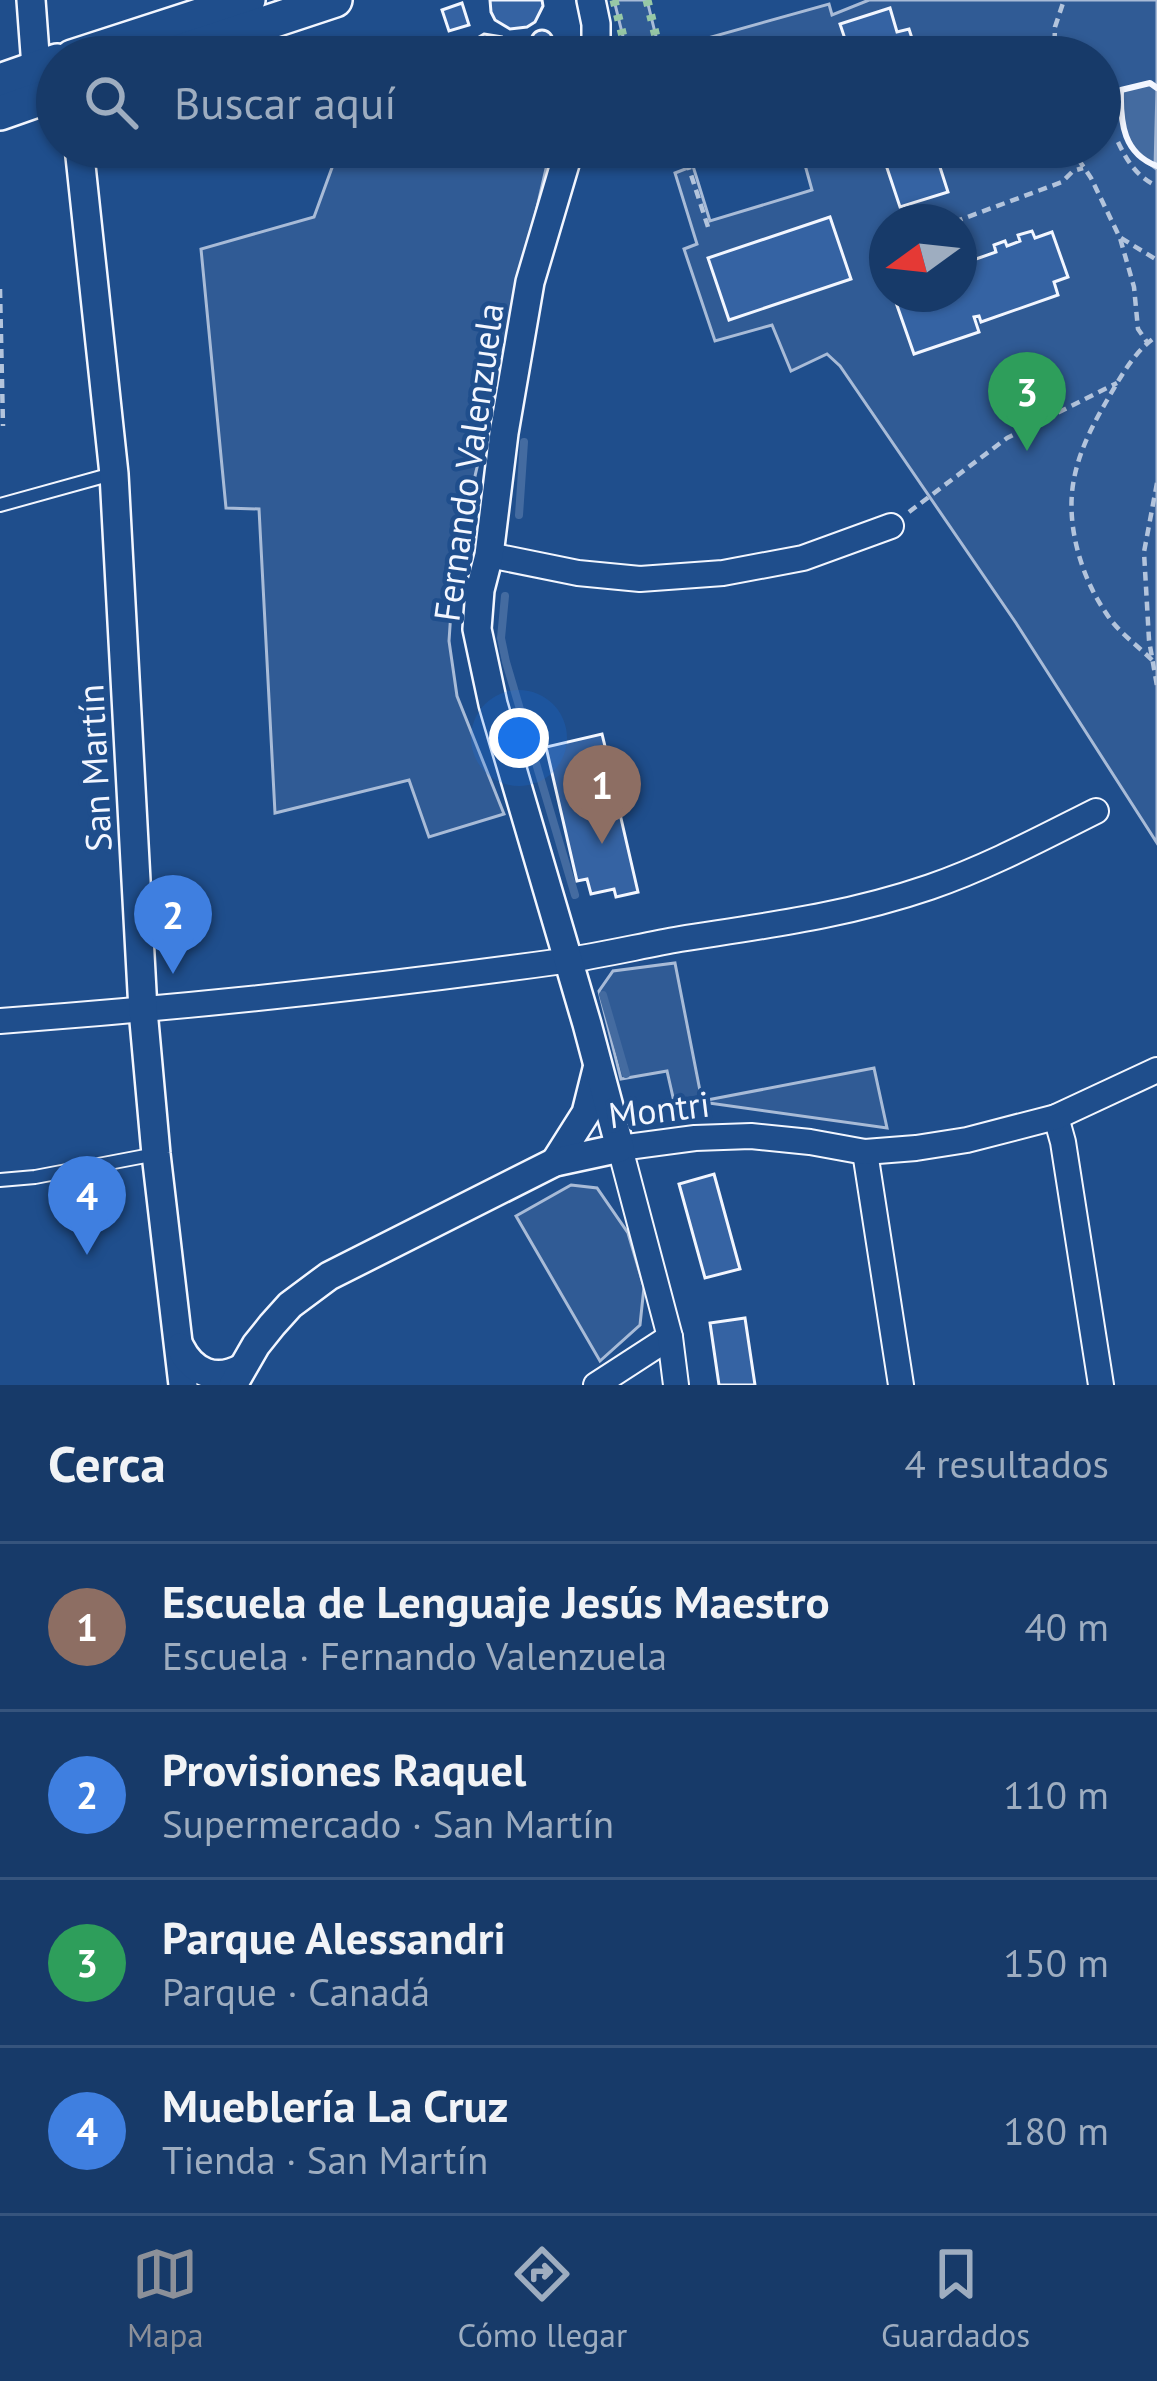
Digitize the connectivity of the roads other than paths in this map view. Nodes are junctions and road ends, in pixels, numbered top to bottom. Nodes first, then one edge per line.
1 (32, 0) edge
2 (248, 0) edge
3 (335, 0) edge
4 (591, 0) edge
5 (41, 36) edge
6 (137, 36) edge
7 (226, 36) edge
8 (596, 36) edge
9 (36, 78) edge
10 (0, 81) edge
11 (36, 88) edge
12 (0, 113) edge
13 (81, 168) edge
14 (564, 168) edge
15 (114, 474) junction
16 (0, 505) edge
17 (891, 526) road end
18 (489, 555) junction
19 (1096, 811) dead end
20 (569, 960) junction
21 (143, 1010) junction
22 (0, 1021) edge
23 (598, 1065) junction
24 (1157, 1070) edge
25 (1056, 1118) junction
26 (620, 1148) junction
27 (865, 1152) junction
28 (156, 1154) junction
29 (555, 1162) junction
30 (0, 1180) edge
31 (670, 1337) junction
32 (180, 1347) junction
33 (238, 1377) edge
34 (183, 1385) edge
35 (596, 1385) edge
36 (676, 1385) edge
37 (901, 1385) edge
38 (1101, 1385) edge

1 - 5 street
2 - 6 main road
3 - 7 main road
4 - 8 street
9 - 10 main road
11 - 12 main road
13 - 15 street, San Martín
14 - 18 street, Fernando Valenzuela
15 - 16 lane
15 - 21 street, San Martín
17 - 18 street
18 - 20 street, Fernando Valenzuela
19 - 20 street
20 - 21 street
20 - 23 street, Fernando Valenzuela
21 - 22 street
21 - 28 street, San Martín
23 - 26 street, Fernando Valenzuela
23 - 29 street
24 - 25 street, Montri
25 - 27 street, Montri
25 - 38 street
26 - 27 street, Montri
26 - 29 street, Montri
26 - 31 street, Fernando Valenzuela
27 - 37 street
28 - 30 lane
28 - 32 street, San Martín
29 - 33 street, Montri
31 - 35 street
31 - 36 street, Fernando Valenzuela
32 - 33 street
32 - 34 street, San Martín

